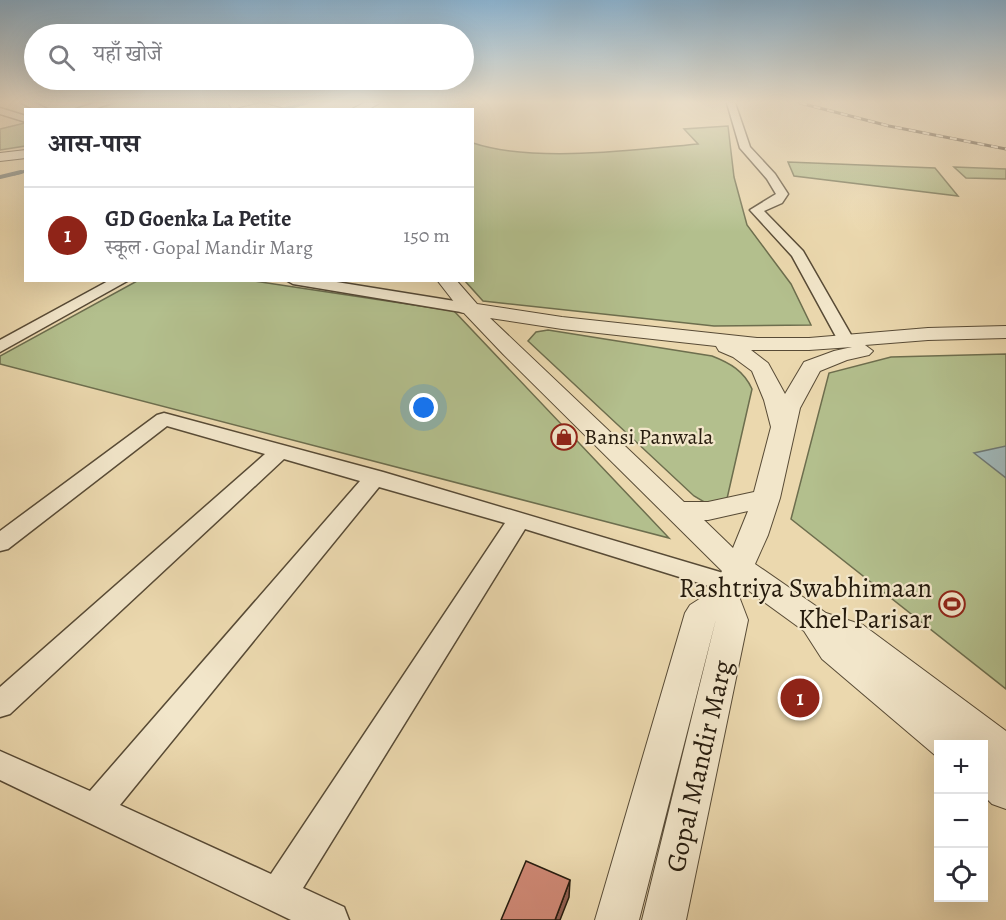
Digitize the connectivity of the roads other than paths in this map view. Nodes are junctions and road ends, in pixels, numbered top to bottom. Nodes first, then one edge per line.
1 (745, 146) edge
2 (24, 153) edge
3 (0, 156) edge
4 (118, 282) edge
5 (305, 282) edge
6 (448, 282) edge
7 (467, 308) junction
8 (562, 323) junction
9 (1006, 332) edge
10 (685, 336) junction
11 (846, 340) junction
12 (1006, 344) edge
13 (0, 347) edge
14 (510, 350) junction
15 (783, 427) junction
16 (280, 452) junction
17 (375, 477) junction
18 (766, 498) junction
19 (679, 511) junction
20 (519, 519) junction
21 (0, 543) edge
22 (731, 583) junction
23 (815, 622) junction
24 (0, 705) edge
25 (944, 740) edge
26 (1006, 752) edge
27 (0, 765) edge
28 (988, 776) edge
29 (1006, 791) edge
30 (95, 810) junction
31 (278, 895) junction
32 (331, 920) edge
33 (617, 920) edge
34 (664, 920) edge

1 - 11 street
2 - 3 street
4 - 13 street
5 - 7 street
6 - 7 street
7 - 8 street
7 - 14 street
8 - 10 street
8 - 14 street
9 - 11 street
10 - 11 street
10 - 15 street
12 - 15 street
14 - 19 street
15 - 18 street
16 - 17 street
16 - 21 street
16 - 24 street
17 - 20 street
17 - 30 street
18 - 19 street
18 - 22 street
19 - 22 street
20 - 22 street
20 - 31 street
22 - 23 street
22 - 33 street, Gopal Mandir Marg
22 - 34 street, Gopal Mandir Marg
23 - 25 street
23 - 26 street
27 - 30 street
28 - 29 street
30 - 31 street
31 - 32 street

